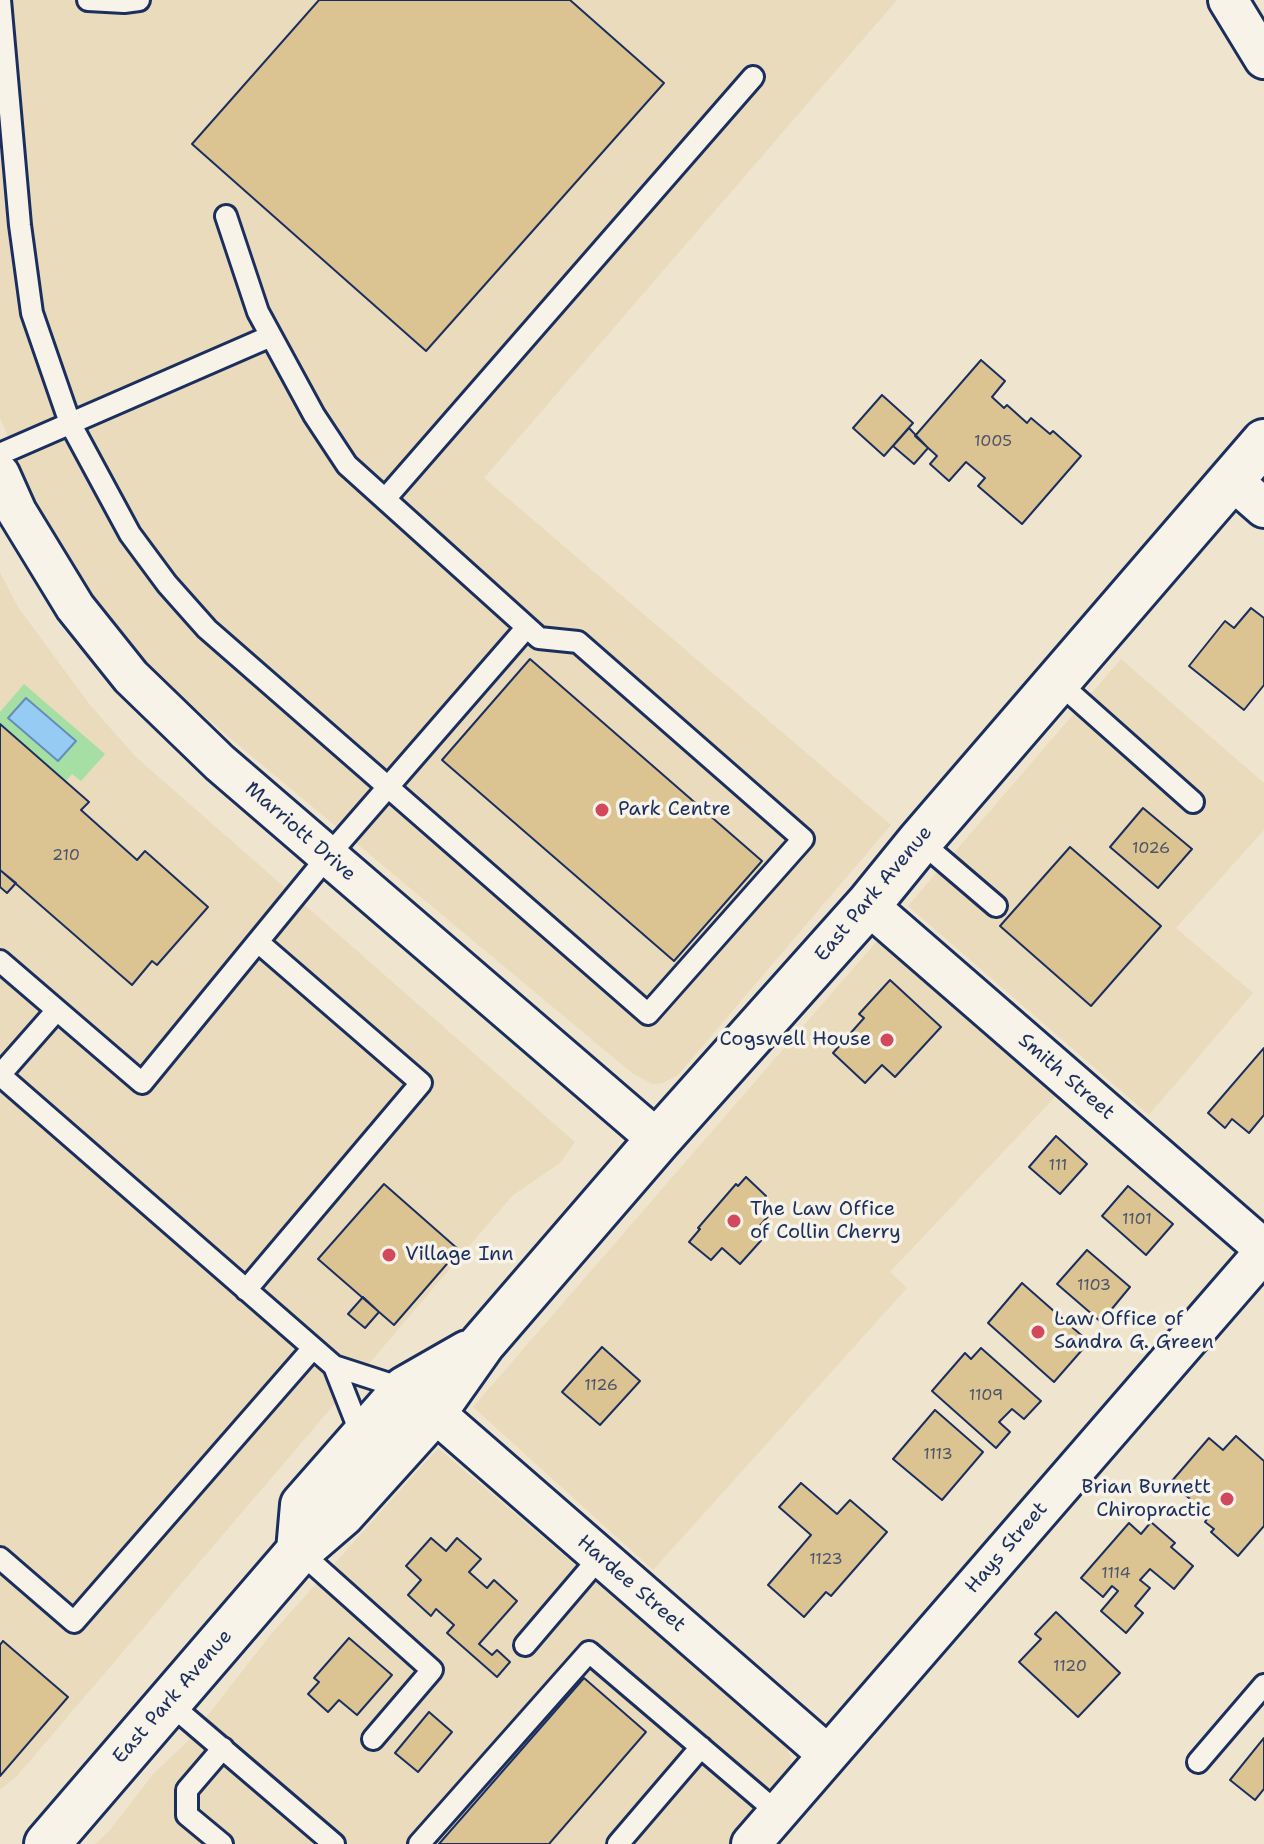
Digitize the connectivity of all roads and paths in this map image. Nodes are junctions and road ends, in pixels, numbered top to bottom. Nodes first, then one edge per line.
1 (0, 0) edge
2 (88, 0) edge
3 (139, 0) edge
4 (1228, 0) edge
5 (1264, 59) edge
6 (753, 77) dead end
7 (226, 216) dead end
8 (271, 336) junction
9 (70, 423) junction
10 (1264, 442) edge
11 (0, 454) edge
12 (0, 474) edge
13 (1232, 480) junction
14 (385, 499) junction
15 (1264, 508) edge
16 (527, 627) junction
17 (1058, 682) junction
18 (388, 787) junction
19 (1193, 802) dead end
20 (920, 841) junction
21 (328, 856) junction
22 (868, 905) junction
23 (996, 906) dead end
24 (258, 942) junction
25 (0, 961) edge
26 (57, 1010) junction
27 (0, 1075) edge
28 (658, 1140) junction
29 (1260, 1238) edge
30 (246, 1290) junction
31 (313, 1348) junction
32 (334, 1366) junction
33 (420, 1401) junction
34 (362, 1438) junction
35 (299, 1551) junction
36 (600, 1557) junction
37 (0, 1558) edge
38 (525, 1645) dead end
39 (1264, 1685) edge
40 (169, 1703) junction
41 (373, 1739) dead end
42 (701, 1747) junction
43 (223, 1748) junction
44 (828, 1755) junction
45 (1198, 1762) dead end
46 (778, 1813) junction
47 (47, 1844) edge
48 (222, 1844) edge
49 (334, 1844) edge
50 (419, 1844) edge
51 (618, 1844) edge
52 (751, 1844) edge

1 - 9 lane
2 - 3 lane
4 - 5 street
6 - 14 lane
7 - 8 lane
8 - 9 lane
8 - 14 lane
9 - 11 lane
9 - 18 lane
10 - 13 street, East Park Avenue
12 - 21 street, Marriott Drive
13 - 15 street
13 - 17 street, East Park Avenue
14 - 16 lane
16 - 18 lane
16 - 18 lane
17 - 19 lane
17 - 20 street, East Park Avenue
18 - 21 lane
20 - 22 street, East Park Avenue
20 - 23 lane
21 - 24 lane
21 - 28 street, Marriott Drive
22 - 28 street, East Park Avenue
22 - 29 street, Smith Street
24 - 26 lane
24 - 30 lane
25 - 26 lane
26 - 27 lane
27 - 30 lane
28 - 33 street, East Park Avenue
29 - 44 street, Hays Street
30 - 31 lane
31 - 32 lane
31 - 37 lane
32 - 33 lane
32 - 34 lane
33 - 34 street, East Park Avenue
33 - 35 street, East Park Avenue
33 - 36 street, Hardee Street
34 - 35 street, East Park Avenue
35 - 40 street, East Park Avenue
35 - 41 lane
36 - 38 lane
36 - 44 street, Hardee Street
39 - 45 lane
40 - 43 lane
40 - 47 street, East Park Avenue
42 - 46 lane
42 - 50 lane
42 - 51 lane
43 - 48 lane
43 - 49 lane
44 - 46 street, Hays Street
46 - 52 street, Hays Street

